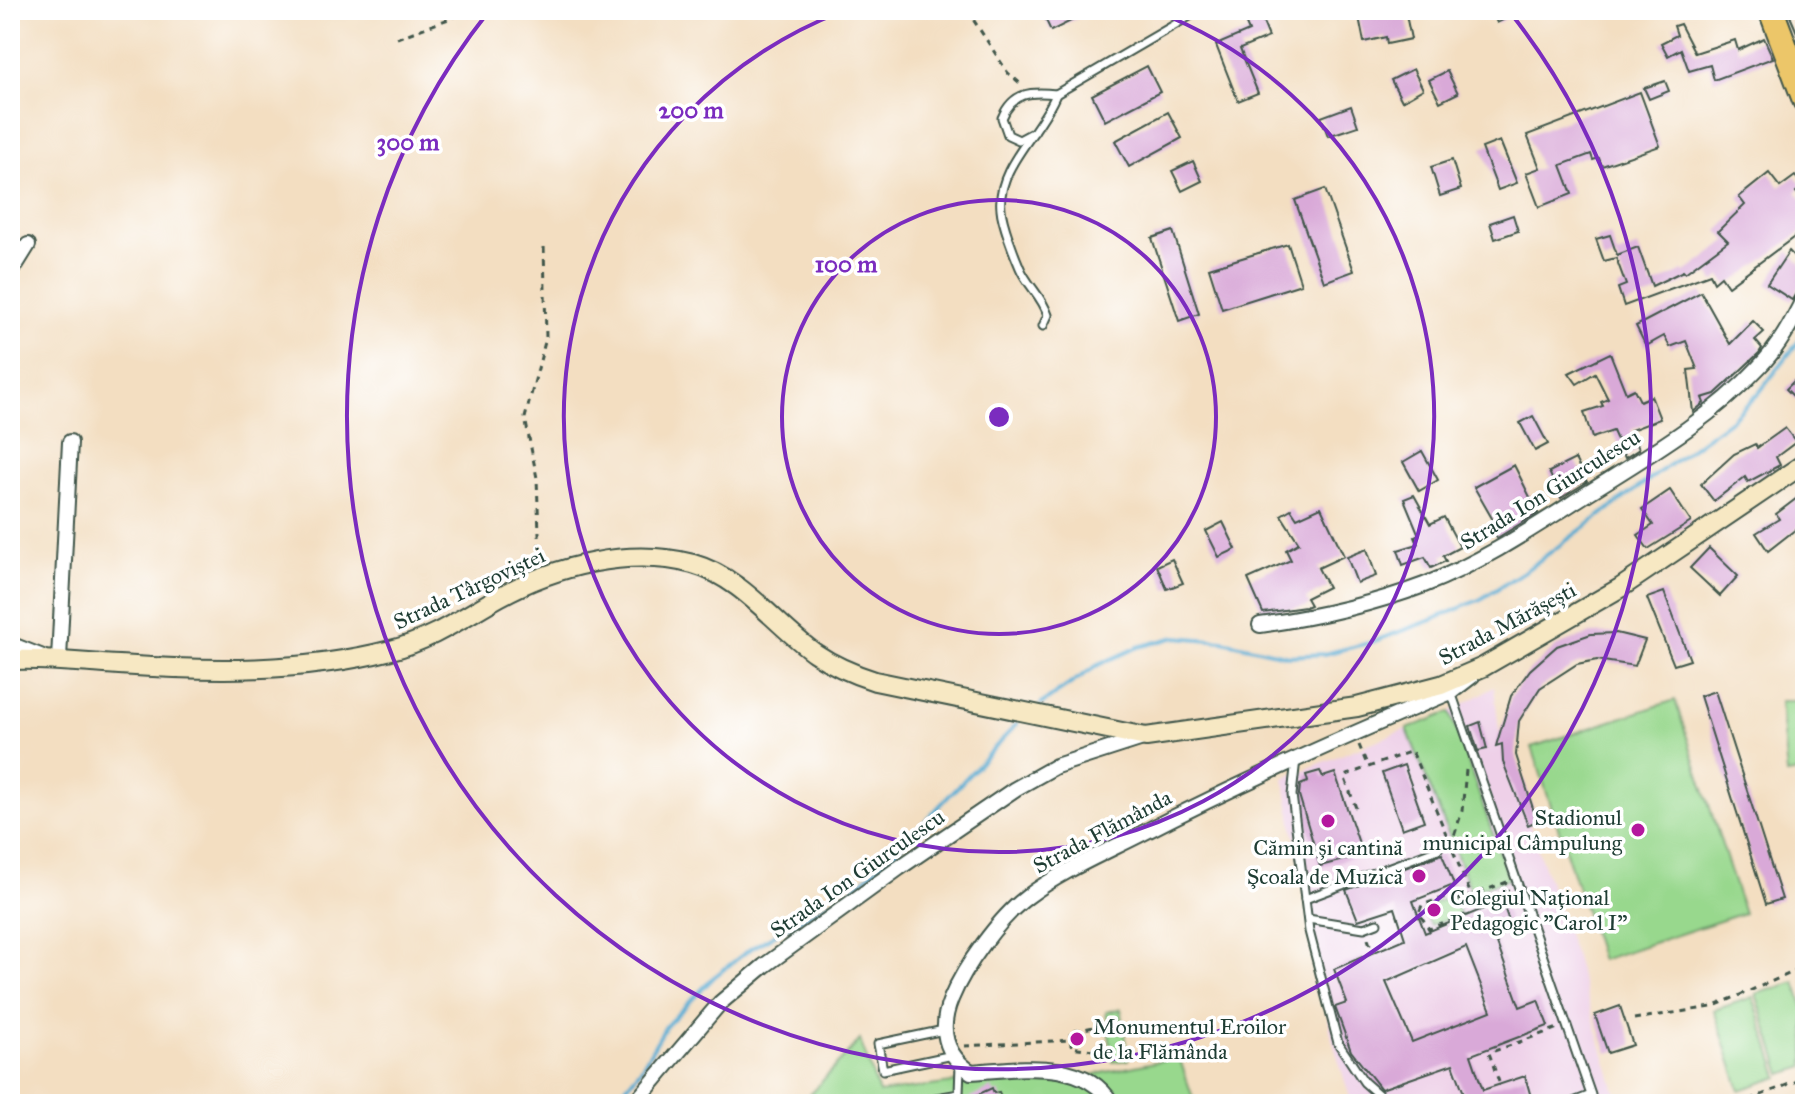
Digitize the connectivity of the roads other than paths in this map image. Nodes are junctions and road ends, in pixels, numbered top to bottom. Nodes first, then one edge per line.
1 (1200, 10) edge
2 (1771, 10) edge
3 (1056, 94) junction
4 (1805, 100) edge
5 (1037, 130) junction
6 (28, 245) dead end
7 (10, 274) edge
8 (1805, 296) edge
9 (1043, 326) dead end
10 (70, 442) dead end
11 (1805, 463) edge
12 (1260, 625) dead end
13 (10, 644) edge
14 (53, 658) junction
15 (10, 660) edge
16 (1483, 667) junction
17 (1451, 692) junction
18 (1146, 737) junction
19 (1296, 757) junction
20 (1438, 849) dead end
21 (1305, 899) junction
22 (1308, 919) junction
23 (1377, 923) dead end
24 (944, 1030) junction
25 (954, 1056) junction
26 (634, 1104) edge
27 (903, 1104) edge
28 (1112, 1104) edge
29 (1389, 1104) edge
30 (1568, 1104) edge

1 - 3 lane
2 - 4 highway
3 - 5 lane
3 - 5 lane
5 - 9 lane
6 - 7 street
8 - 12 street, Strada Ion Giurculescu
10 - 14 street
11 - 16 main road, Strada Mărășești
13 - 14 street
14 - 15 main road, Strada Târgoviștei
14 - 18 main road, Strada Târgoviștei
16 - 17 street, Strada Flămânda
16 - 18 main road, Strada Mărășești
17 - 19 street, Strada Flămânda
17 - 30 lane
18 - 26 street, Strada Ion Giurculescu
19 - 21 lane
19 - 24 street, Strada Flămânda
20 - 21 lane
21 - 22 lane
22 - 23 lane
22 - 29 lane
24 - 25 street, Strada Flămânda
24 - 25 lane
25 - 27 lane
25 - 28 street

